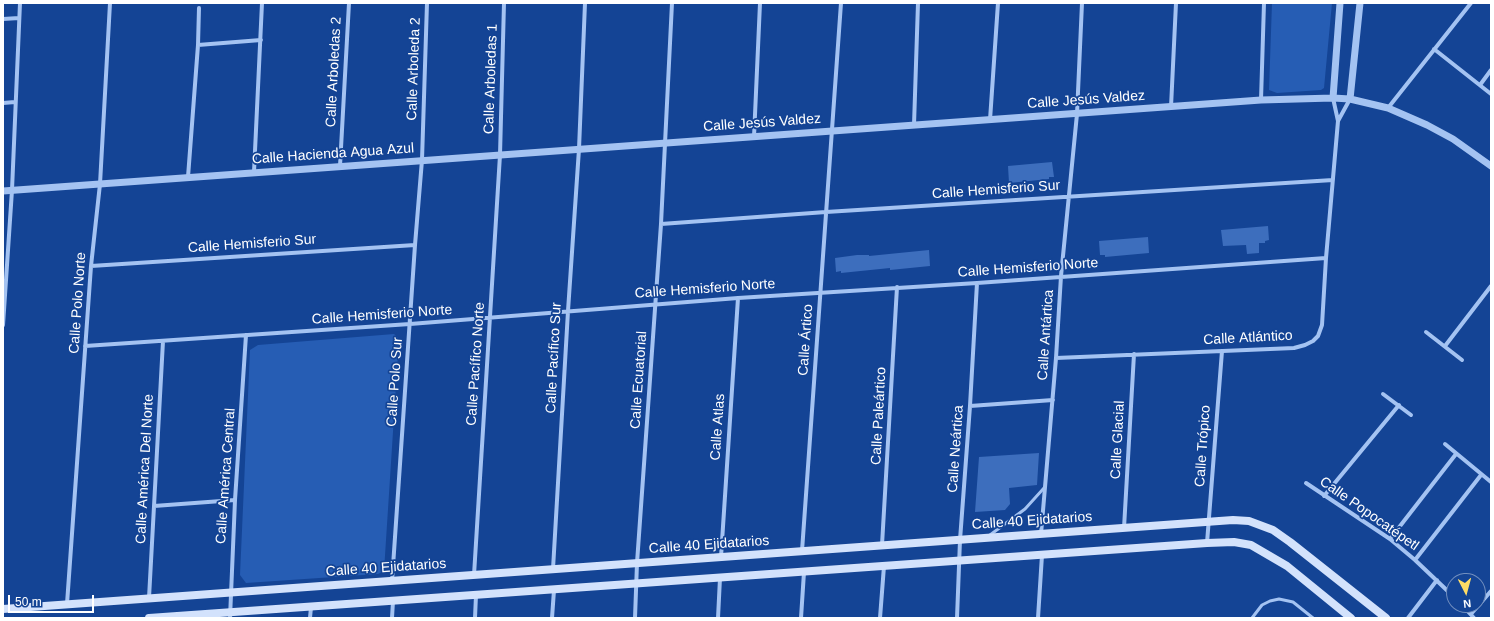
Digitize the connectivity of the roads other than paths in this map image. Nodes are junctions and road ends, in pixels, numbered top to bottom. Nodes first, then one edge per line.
1 (20, 3) edge
2 (110, 3) edge
3 (262, 3) edge
4 (348, 3) edge
5 (427, 3) edge
6 (504, 3) edge
7 (585, 3) edge
8 (672, 3) edge
9 (760, 3) edge
10 (841, 3) edge
11 (918, 3) edge
12 (998, 3) edge
13 (1082, 3) edge
14 (1176, 3) edge
15 (1264, 3) edge
16 (1340, 3) edge
17 (1360, 3) edge
18 (1471, 3) edge
19 (199, 8) dead end
20 (19, 18) junction
21 (3, 19) edge
22 (261, 40) junction
23 (198, 45) junction
24 (1434, 49) junction
25 (1491, 70) edge
26 (1480, 85) junction
27 (1491, 94) edge
28 (1333, 98) junction
29 (1350, 99) junction
30 (1261, 100) junction
31 (3, 102) edge
32 (15, 102) junction
33 (1171, 107) junction
34 (1388, 108) junction
35 (1077, 114) junction
36 (990, 120) junction
37 (1338, 121) junction
38 (914, 125) junction
39 (832, 131) junction
40 (754, 137) junction
41 (666, 143) junction
42 (579, 149) junction
43 (500, 155) junction
44 (422, 160) junction
45 (340, 166) junction
46 (1491, 166) edge
47 (254, 172) junction
48 (188, 177) junction
49 (1333, 180) junction
50 (100, 184) junction
51 (12, 190) junction
52 (3, 191) edge
53 (1069, 196) junction
54 (826, 212) junction
55 (661, 224) junction
56 (415, 245) junction
57 (1326, 258) junction
58 (91, 266) junction
59 (5, 273) edge
60 (1061, 276) junction
61 (977, 282) junction
62 (1491, 286) edge
63 (897, 287) junction
64 (820, 292) junction
65 (738, 298) junction
66 (656, 304) junction
67 (568, 311) junction
68 (490, 317) junction
69 (410, 324) junction
70 (3, 325) edge
71 (1426, 332) dead end
72 (246, 335) junction
73 (164, 341) junction
74 (85, 346) junction
75 (1445, 346) junction
76 (1222, 351) junction
77 (1134, 354) junction
78 (1056, 358) junction
79 (1462, 360) dead end
80 (1383, 394) dead end
81 (1052, 400) junction
82 (1399, 405) junction
83 (970, 406) junction
84 (1411, 414) dead end
85 (1445, 444) dead end
86 (1456, 454) junction
87 (1481, 474) junction
88 (1491, 482) edge
89 (1306, 483) dead end
90 (1044, 488) junction
91 (1324, 496) junction
92 (235, 500) junction
93 (154, 506) junction
94 (1209, 521) junction
95 (1124, 528) junction
96 (1041, 534) junction
97 (987, 538) junction
98 (1390, 539) junction
99 (960, 540) junction
100 (1207, 542) junction
101 (882, 545) junction
102 (802, 551) junction
103 (1042, 555) junction
104 (720, 557) junction
105 (1415, 560) junction
106 (959, 561) junction
107 (637, 563) junction
108 (884, 566) junction
109 (553, 569) junction
110 (804, 572) junction
111 (474, 575) junction
112 (720, 578) junction
113 (1437, 580) junction
114 (392, 581) junction
115 (637, 584) junction
116 (1446, 589) edge
117 (554, 590) junction
118 (1491, 590) edge
119 (231, 592) junction
120 (476, 595) junction
121 (149, 598) junction
122 (393, 601) junction
123 (67, 604) junction
124 (311, 607) junction
125 (3, 609) edge
126 (230, 615) edge
127 (1473, 616) edge
128 (149, 618) edge
129 (310, 618) edge
130 (392, 618) edge
131 (474, 618) edge
132 (552, 618) edge
133 (635, 618) edge
134 (718, 618) edge
135 (801, 618) edge
136 (880, 618) edge
137 (957, 618) edge
138 (1038, 618) edge
139 (1252, 618) edge
140 (1313, 618) edge
141 (1351, 618) edge
142 (1386, 618) edge
143 (1408, 618) edge

1 - 20 street
2 - 50 street, Calle Polo Norte
3 - 22 street
4 - 45 street, Calle Arboledas 2
5 - 44 street, Calle Arboleda 2
6 - 43 street, Calle Arboledas 1
7 - 42 street
8 - 41 street, Calle Ecuatorial
9 - 40 street
10 - 39 street, Calle Ártico
11 - 38 street
12 - 36 street
13 - 35 street, Calle Antártica
14 - 33 street
15 - 30 street
16 - 28 street
17 - 29 street
18 - 24 street
19 - 23 street
20 - 21 street
20 - 32 street
22 - 23 street
22 - 47 street
23 - 48 street
24 - 26 street
24 - 34 street
25 - 26 street
26 - 27 street
28 - 29 street, Calle Jesús Valdez
28 - 30 street, Calle Jesús Valdez
28 - 37 street, Calle Atlántico
29 - 34 street, Calle Jesús Valdez
29 - 37 street, Calle Atlántico
30 - 33 street, Calle Jesús Valdez
31 - 32 street
32 - 51 street
33 - 35 street, Calle Jesús Valdez
34 - 46 street, Calle Jesús Valdez
35 - 36 street, Calle Jesús Valdez
35 - 53 street, Calle Antártica
36 - 38 street, Calle Jesús Valdez
37 - 49 street, Calle Atlántico
38 - 39 street, Calle Jesús Valdez
39 - 40 street, Calle Jesús Valdez
39 - 54 street, Calle Ártico
40 - 41 street, Calle Jesús Valdez
41 - 42 street, Calle Hacienda Agua Azul
41 - 55 street, Calle Ecuatorial
42 - 43 street, Calle Hacienda Agua Azul
42 - 67 street, Calle Pacífico Sur
43 - 44 street, Calle Hacienda Agua Azul
43 - 68 street, Calle Pacífico Norte
44 - 45 street, Calle Hacienda Agua Azul
44 - 56 street, Calle Polo Sur
45 - 47 street, Calle Hacienda Agua Azul
47 - 48 street, Calle Hacienda Agua Azul
48 - 50 street, Calle Hacienda Agua Azul
49 - 53 street, Calle Hemisferio Sur
49 - 57 street, Calle Atlántico
50 - 51 street, Calle Hacienda Agua Azul
50 - 58 street, Calle Polo Norte
51 - 52 street, Calle Hacienda Agua Azul
51 - 59 street
53 - 54 street, Calle Hemisferio Sur
53 - 60 street, Calle Antártica
54 - 55 street, Calle Hemisferio Sur
54 - 64 street, Calle Ártico
55 - 66 street, Calle Ecuatorial
56 - 58 street, Calle Hemisferio Sur
56 - 69 street, Calle Polo Sur
57 - 60 street, Calle Hemisferio Norte
57 - 76 street, Calle Atlántico
58 - 74 street, Calle Polo Norte
59 - 70 street
60 - 61 street, Calle Hemisferio Norte
60 - 78 street, Calle Antártica
61 - 63 street, Calle Hemisferio Norte
61 - 83 street, Calle Neártica
62 - 75 street
63 - 64 street, Calle Hemisferio Norte
63 - 101 street, Calle Paleártico
64 - 65 street, Calle Hemisferio Norte
64 - 102 street, Calle Ártico
65 - 66 street, Calle Hemisferio Norte
65 - 104 street, Calle Atlas
66 - 67 street, Calle Hemisferio Norte
66 - 107 street, Calle Ecuatorial
67 - 68 street, Calle Hemisferio Norte
67 - 109 street, Calle Pacífico Sur
68 - 69 street, Calle Hemisferio Norte
68 - 111 street, Calle Pacífico Norte
69 - 72 street, Calle Hemisferio Norte
69 - 114 street, Calle Polo Sur
71 - 75 street
72 - 73 street, Calle Hemisferio Norte
72 - 92 street, Calle América Central
73 - 74 street, Calle Hemisferio Norte
73 - 93 street, Calle América Del Norte
74 - 123 street, Calle Polo Norte
75 - 79 street
76 - 77 street, Calle Atlántico
76 - 94 street, Calle Trópico
77 - 78 street, Calle Atlántico
77 - 95 street, Calle Glacial
78 - 81 street, Calle Antártica
80 - 82 street
81 - 83 street
81 - 90 street, Calle Antártica
82 - 84 street
82 - 91 street
83 - 99 street, Calle Neártica
85 - 86 street
86 - 87 street
86 - 98 street
87 - 88 street
87 - 105 street
89 - 91 street, Calle Popocatépetl
90 - 96 street, Calle Antártica
90 - 97 lane
91 - 98 street, Calle Popocatépetl
92 - 93 street
92 - 119 street, Calle América Central
93 - 121 street, Calle América Del Norte
94 - 95 main road, Calle 40 Ejidatarios
94 - 100 street, Calle Trópico
94 - 142 main road, Calle 40 Ejidatarios
95 - 96 main road, Calle 40 Ejidatarios
96 - 97 main road, Calle 40 Ejidatarios
97 - 99 main road, Calle 40 Ejidatarios
98 - 105 street, Calle Popocatépetl
99 - 101 main road, Calle 40 Ejidatarios
99 - 106 street, Calle Neártica
100 - 103 main road
100 - 141 main road
101 - 102 main road, Calle 40 Ejidatarios
102 - 104 main road, Calle 40 Ejidatarios
103 - 106 main road
103 - 138 street
104 - 107 main road, Calle 40 Ejidatarios
105 - 113 street, Calle Popocatépetl
106 - 108 main road
106 - 137 street, Calle Neártica
107 - 109 main road, Calle 40 Ejidatarios
107 - 115 street, Calle Ecuatorial
108 - 110 main road
108 - 136 street
109 - 111 main road, Calle 40 Ejidatarios
110 - 112 main road
110 - 135 street
111 - 114 main road, Calle 40 Ejidatarios
112 - 115 main road
112 - 134 street
113 - 116 street, Calle Popocatépetl
113 - 143 street
114 - 119 main road, Calle 40 Ejidatarios
115 - 117 main road
115 - 133 street, Calle Ecuatorial
117 - 120 main road
117 - 132 street
118 - 127 street
119 - 121 main road, Calle 40 Ejidatarios
119 - 126 street, Calle América Central
120 - 122 main road
120 - 131 street
121 - 123 main road, Calle 40 Ejidatarios
122 - 124 main road
122 - 130 street
123 - 125 main road, Calle 40 Ejidatarios
124 - 126 main road
124 - 129 street
126 - 128 main road
139 - 140 lane

